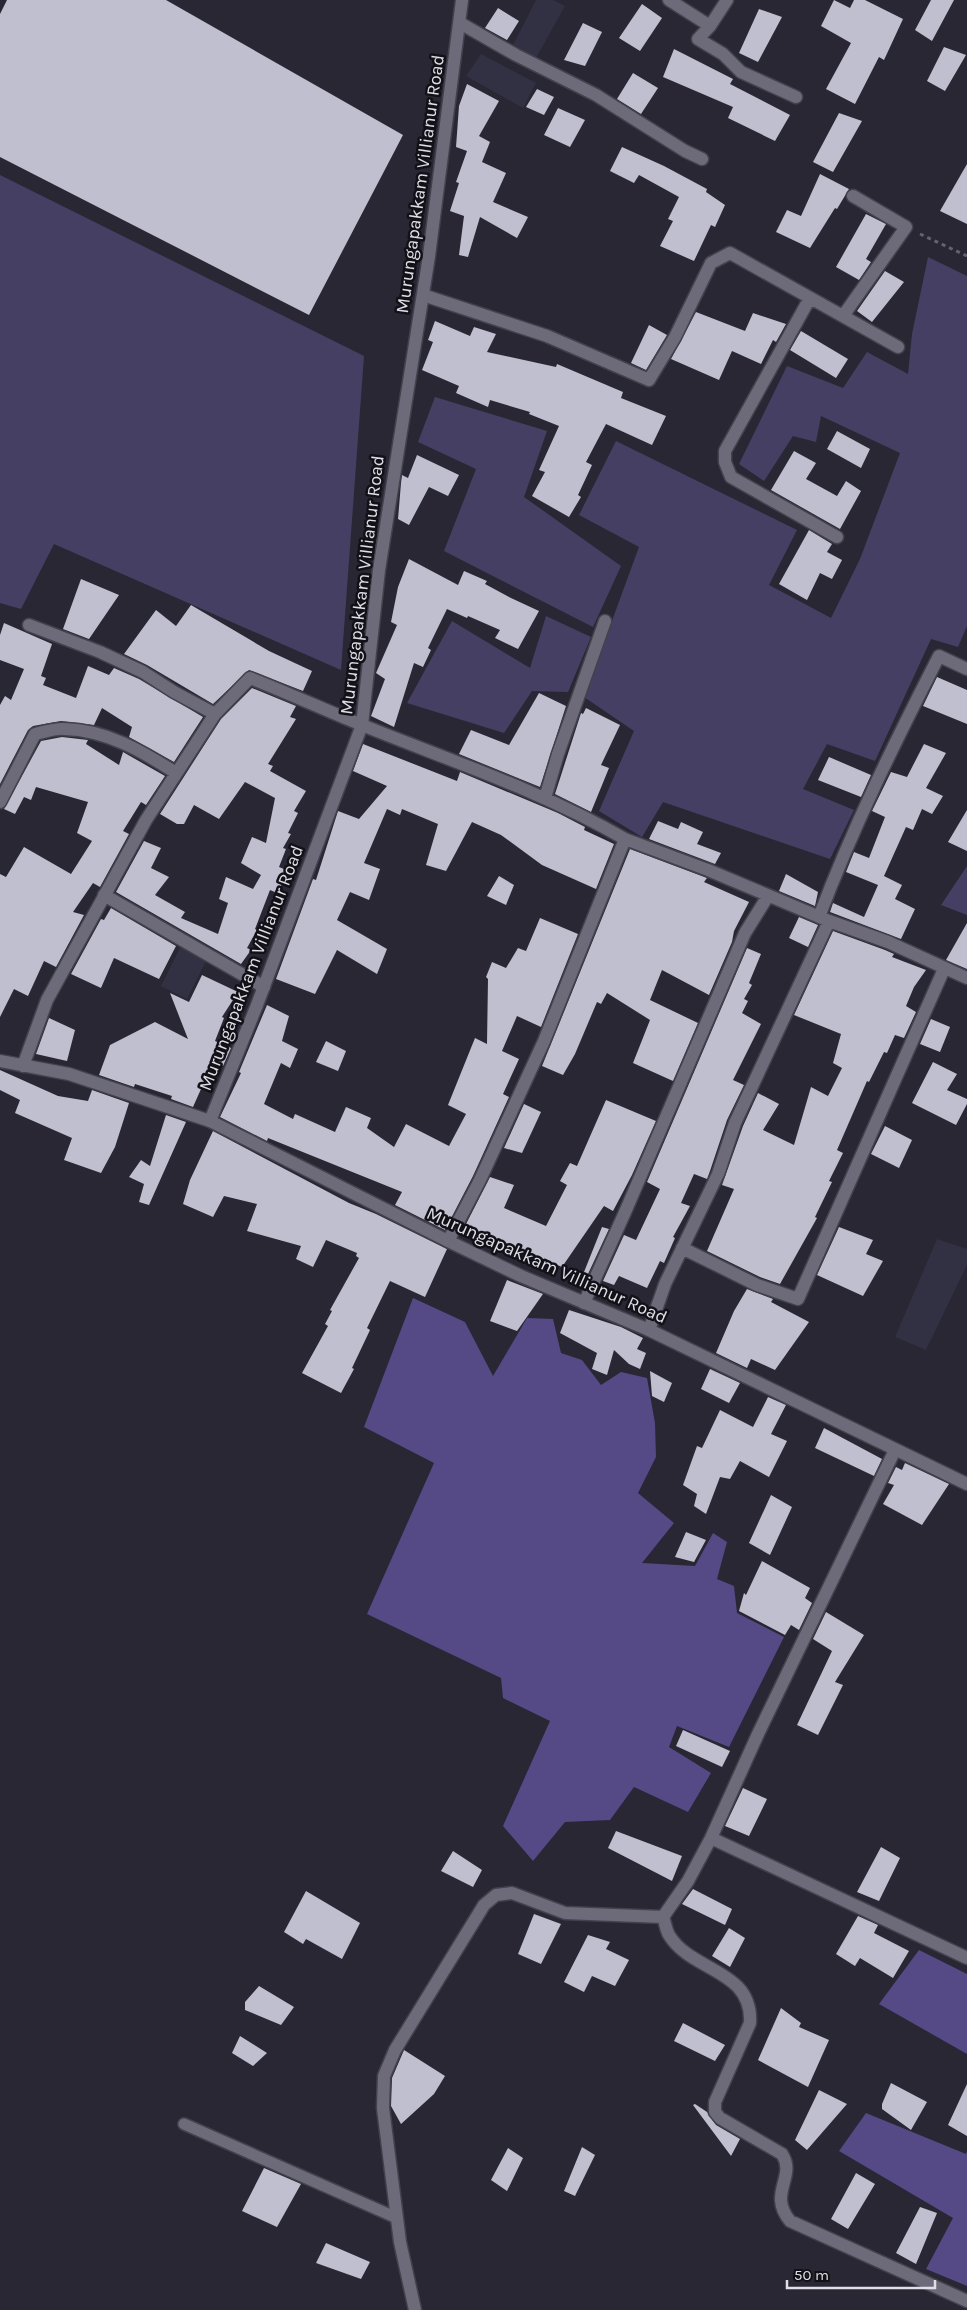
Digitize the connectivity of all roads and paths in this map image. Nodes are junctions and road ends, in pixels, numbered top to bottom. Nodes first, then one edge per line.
1 (462, 0) edge
2 (669, 0) edge
3 (728, 0) edge
4 (460, 23) junction
5 (710, 26) junction
6 (796, 97) dead end
7 (702, 159) dead end
8 (854, 196) dead end
9 (906, 227) junction
10 (967, 256) edge
11 (423, 295) junction
12 (810, 298) junction
13 (843, 316) junction
14 (898, 347) dead end
15 (837, 537) dead end
16 (605, 621) dead end
17 (29, 625) dead end
18 (967, 668) edge
19 (215, 714) junction
20 (362, 725) junction
21 (176, 773) junction
22 (4, 784) edge
23 (546, 798) junction
24 (0, 802) edge
25 (625, 839) junction
26 (104, 895) junction
27 (768, 896) junction
28 (824, 919) junction
29 (944, 969) junction
30 (967, 978) edge
31 (264, 987) junction
32 (0, 1061) edge
33 (23, 1066) junction
34 (210, 1122) junction
35 (448, 1241) junction
36 (682, 1248) junction
37 (584, 1303) junction
38 (649, 1330) junction
39 (895, 1450) junction
40 (967, 1484) edge
41 (711, 1838) junction
42 (663, 1916) junction
43 (967, 1958) edge
44 (184, 2124) dead end
45 (397, 2218) junction
46 (967, 2301) edge
47 (415, 2310) edge

1 - 4 street, Murungapakkam Villianur Road
2 - 5 street
3 - 5 street
4 - 7 street
4 - 11 street, Murungapakkam Villianur Road
5 - 6 street
8 - 9 street
9 - 10 path
9 - 13 street
11 - 12 street
11 - 20 street, Murungapakkam Villianur Road
12 - 13 street
12 - 15 street
13 - 14 street
16 - 23 street
17 - 19 street
18 - 28 street
19 - 20 street
19 - 21 street
20 - 23 street
20 - 31 street, Murungapakkam Villianur Road
21 - 22 street
21 - 26 street
22 - 24 street
23 - 25 street
25 - 27 street
25 - 35 street
26 - 31 street
26 - 33 street
27 - 28 street
27 - 37 street
28 - 29 street
28 - 36 street
29 - 30 street
29 - 36 street
31 - 34 street, Murungapakkam Villianur Road
32 - 33 street
33 - 34 street
34 - 35 street, Murungapakkam Villianur Road
35 - 37 street, Murungapakkam Villianur Road
36 - 38 street
37 - 38 street, Murungapakkam Villianur Road
38 - 39 street, Murungapakkam Villianur Road
39 - 40 street, Murungapakkam Villianur Road
39 - 41 street
41 - 42 street
41 - 43 street
42 - 45 street
42 - 46 street
44 - 45 lane
45 - 47 street

